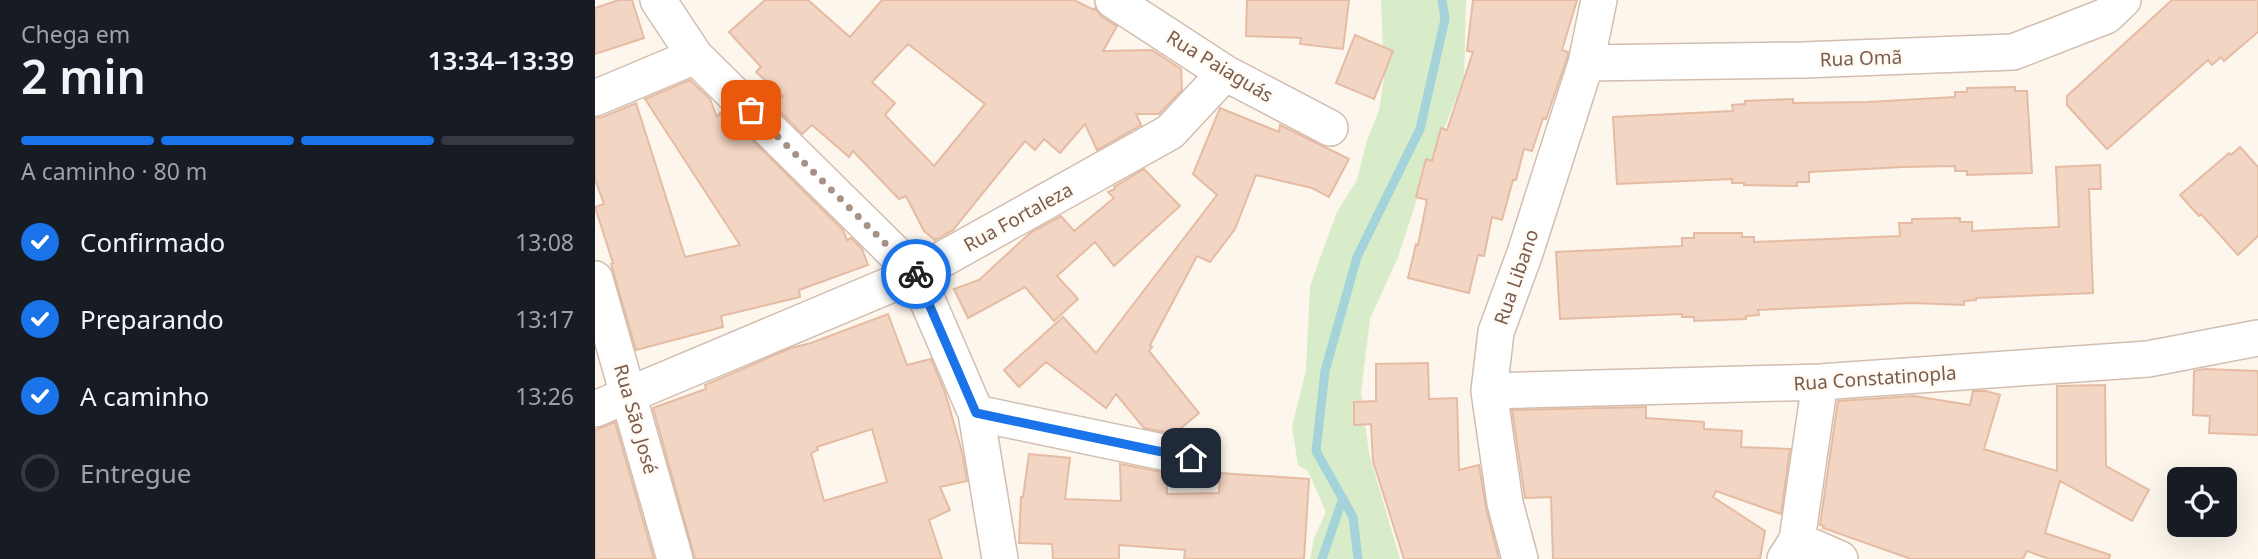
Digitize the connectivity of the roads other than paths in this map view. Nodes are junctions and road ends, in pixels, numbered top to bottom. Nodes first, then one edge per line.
1 (658, 0) edge
2 (1113, 0) edge
3 (1599, 0) edge
4 (2123, 0) edge
5 (695, 56) junction
6 (1586, 63) junction
7 (1225, 73) junction
8 (595, 98) edge
9 (1330, 128) dead end
10 (916, 274) junction
11 (595, 279) edge
12 (2258, 338) edge
13 (1820, 382) junction
14 (1489, 391) junction
15 (629, 395) junction
16 (595, 409) edge
17 (976, 413) junction
18 (1191, 458) dead end
19 (1791, 550) edge
20 (675, 559) edge
21 (1000, 559) edge
22 (1520, 559) edge
23 (1840, 559) edge

1 - 5 street
2 - 7 street, Rua Paiaguás
3 - 6 street, Rua Libano
4 - 6 street, Rua Omã
5 - 8 street
5 - 10 street
6 - 14 street, Rua Libano
7 - 9 street, Rua Paiaguás
7 - 10 street, Rua Fortaleza
10 - 15 street, Rua Fortaleza
10 - 17 street
11 - 15 street, Rua São José
12 - 13 street, Rua Constatinopla
13 - 14 street, Rua Constatinopla
13 - 19 street
14 - 22 street, Rua Libano
15 - 16 street, Rua Fortaleza
15 - 20 street, Rua São José
17 - 18 street
17 - 21 street
19 - 23 street

